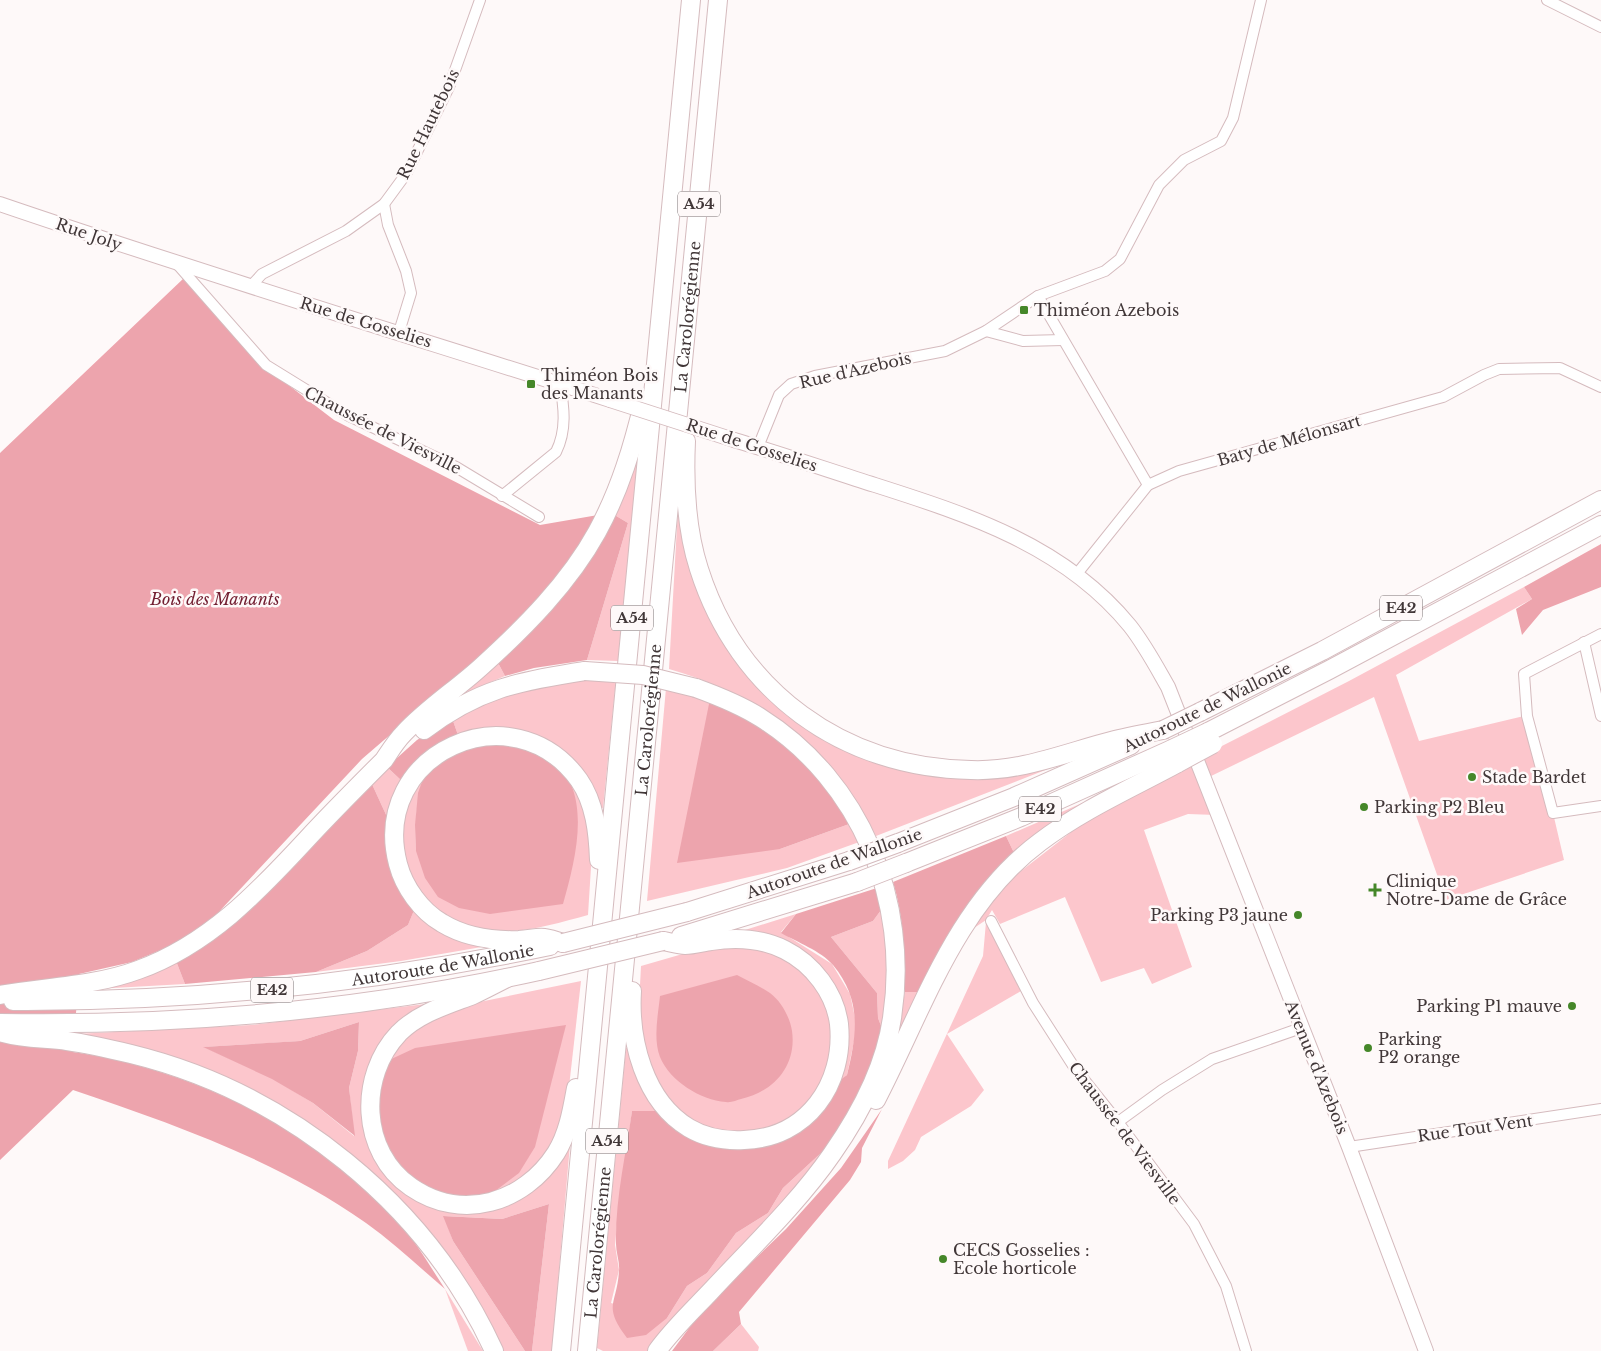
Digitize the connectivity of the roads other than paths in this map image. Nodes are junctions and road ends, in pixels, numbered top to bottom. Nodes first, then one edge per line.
1 (480, 0) edge
2 (691, 0) edge
3 (718, 0) edge
4 (1261, 0) edge
5 (1547, 0) edge
6 (1601, 27) edge
7 (0, 204) edge
8 (384, 204) junction
9 (178, 265) junction
10 (250, 286) junction
11 (1038, 296) junction
12 (660, 326) junction
13 (986, 331) junction
14 (399, 332) junction
15 (1063, 340) junction
16 (560, 384) junction
17 (1601, 388) edge
18 (679, 408) junction
19 (758, 447) junction
20 (1148, 485) junction
21 (502, 496) junction
22 (1601, 500) edge
23 (538, 517) dead end
24 (1601, 525) edge
25 (1076, 575) junction
26 (1601, 634) edge
27 (1584, 642) junction
28 (1601, 716) edge
29 (1163, 730) junction
30 (1175, 756) junction
31 (384, 760) junction
32 (1207, 783) joint
33 (1601, 806) edge
34 (603, 910) junction
35 (991, 921) dead end
36 (628, 931) junction
37 (685, 940) junction
38 (542, 942) junction
39 (506, 978) junction
40 (0, 995) edge
41 (0, 1001) edge
42 (0, 1023) edge
43 (1301, 1028) junction
44 (0, 1032) edge
45 (591, 1039) junction
46 (1601, 1109) edge
47 (1118, 1122) junction
48 (1349, 1147) junction
49 (831, 1156) junction
50 (494, 1351) edge
51 (561, 1351) edge
52 (587, 1351) edge
53 (657, 1351) edge
54 (1246, 1351) edge
55 (1426, 1351) edge

1 - 8 street, Rue Hautebois
2 - 12 highway, La Carolorégienne / A54
3 - 18 highway, La Carolorégienne / A54
4 - 11 street, Rue d'Azebois
5 - 6 street
7 - 9 street, Rue Joly
8 - 10 street, Rue Hautebois
8 - 14 street
9 - 10 street, Rue de Gosselies
9 - 21 street, Chaussée de Viesville
10 - 14 street, Rue de Gosselies
11 - 13 street, Rue d'Azebois
11 - 15 street
12 - 31 highway
12 - 34 highway, La Carolorégienne / A54
13 - 15 street
13 - 19 street, Rue d'Azebois
14 - 16 street, Rue de Gosselies
15 - 20 street
16 - 19 street, Rue de Gosselies, bridge
16 - 21 street
17 - 20 street, Baty de Mélonsart
18 - 29 highway
18 - 36 highway, La Carolorégienne / A54
19 - 25 street, Rue de Gosselies
20 - 25 street, Baty de Mélonsart
21 - 23 street, Chaussée de Viesville
22 - 29 highway, Autoroute de Wallonie / E42, bridge
24 - 30 highway, Autoroute de Wallonie / E42, bridge
25 - 32 street, Rue de Gosselies
26 - 27 street
27 - 28 street
27 - 33 street
29 - 38 highway, Autoroute de Wallonie / E42, bridge
30 - 37 highway, Autoroute de Wallonie / E42, bridge
30 - 49 highway
31 - 40 highway
31 - 49 highway, bridge
32 - 43 street, Avenue d'Azebois
34 - 38 highway
34 - 45 highway, La Carolorégienne / A54
35 - 47 street, Chaussée de Viesville
36 - 37 highway
36 - 52 highway, La Carolorégienne / A54
37 - 39 highway, Autoroute de Wallonie / E42, bridge
38 - 41 highway, Autoroute de Wallonie / E42
39 - 42 highway, Autoroute de Wallonie / E42
39 - 45 highway
43 - 47 street
43 - 48 street, Avenue d'Azebois
44 - 50 highway
45 - 51 highway, La Carolorégienne / A54
46 - 48 street, Rue Tout Vent
47 - 54 street, Chaussée de Viesville
48 - 55 street, Avenue d'Azebois
49 - 53 highway

